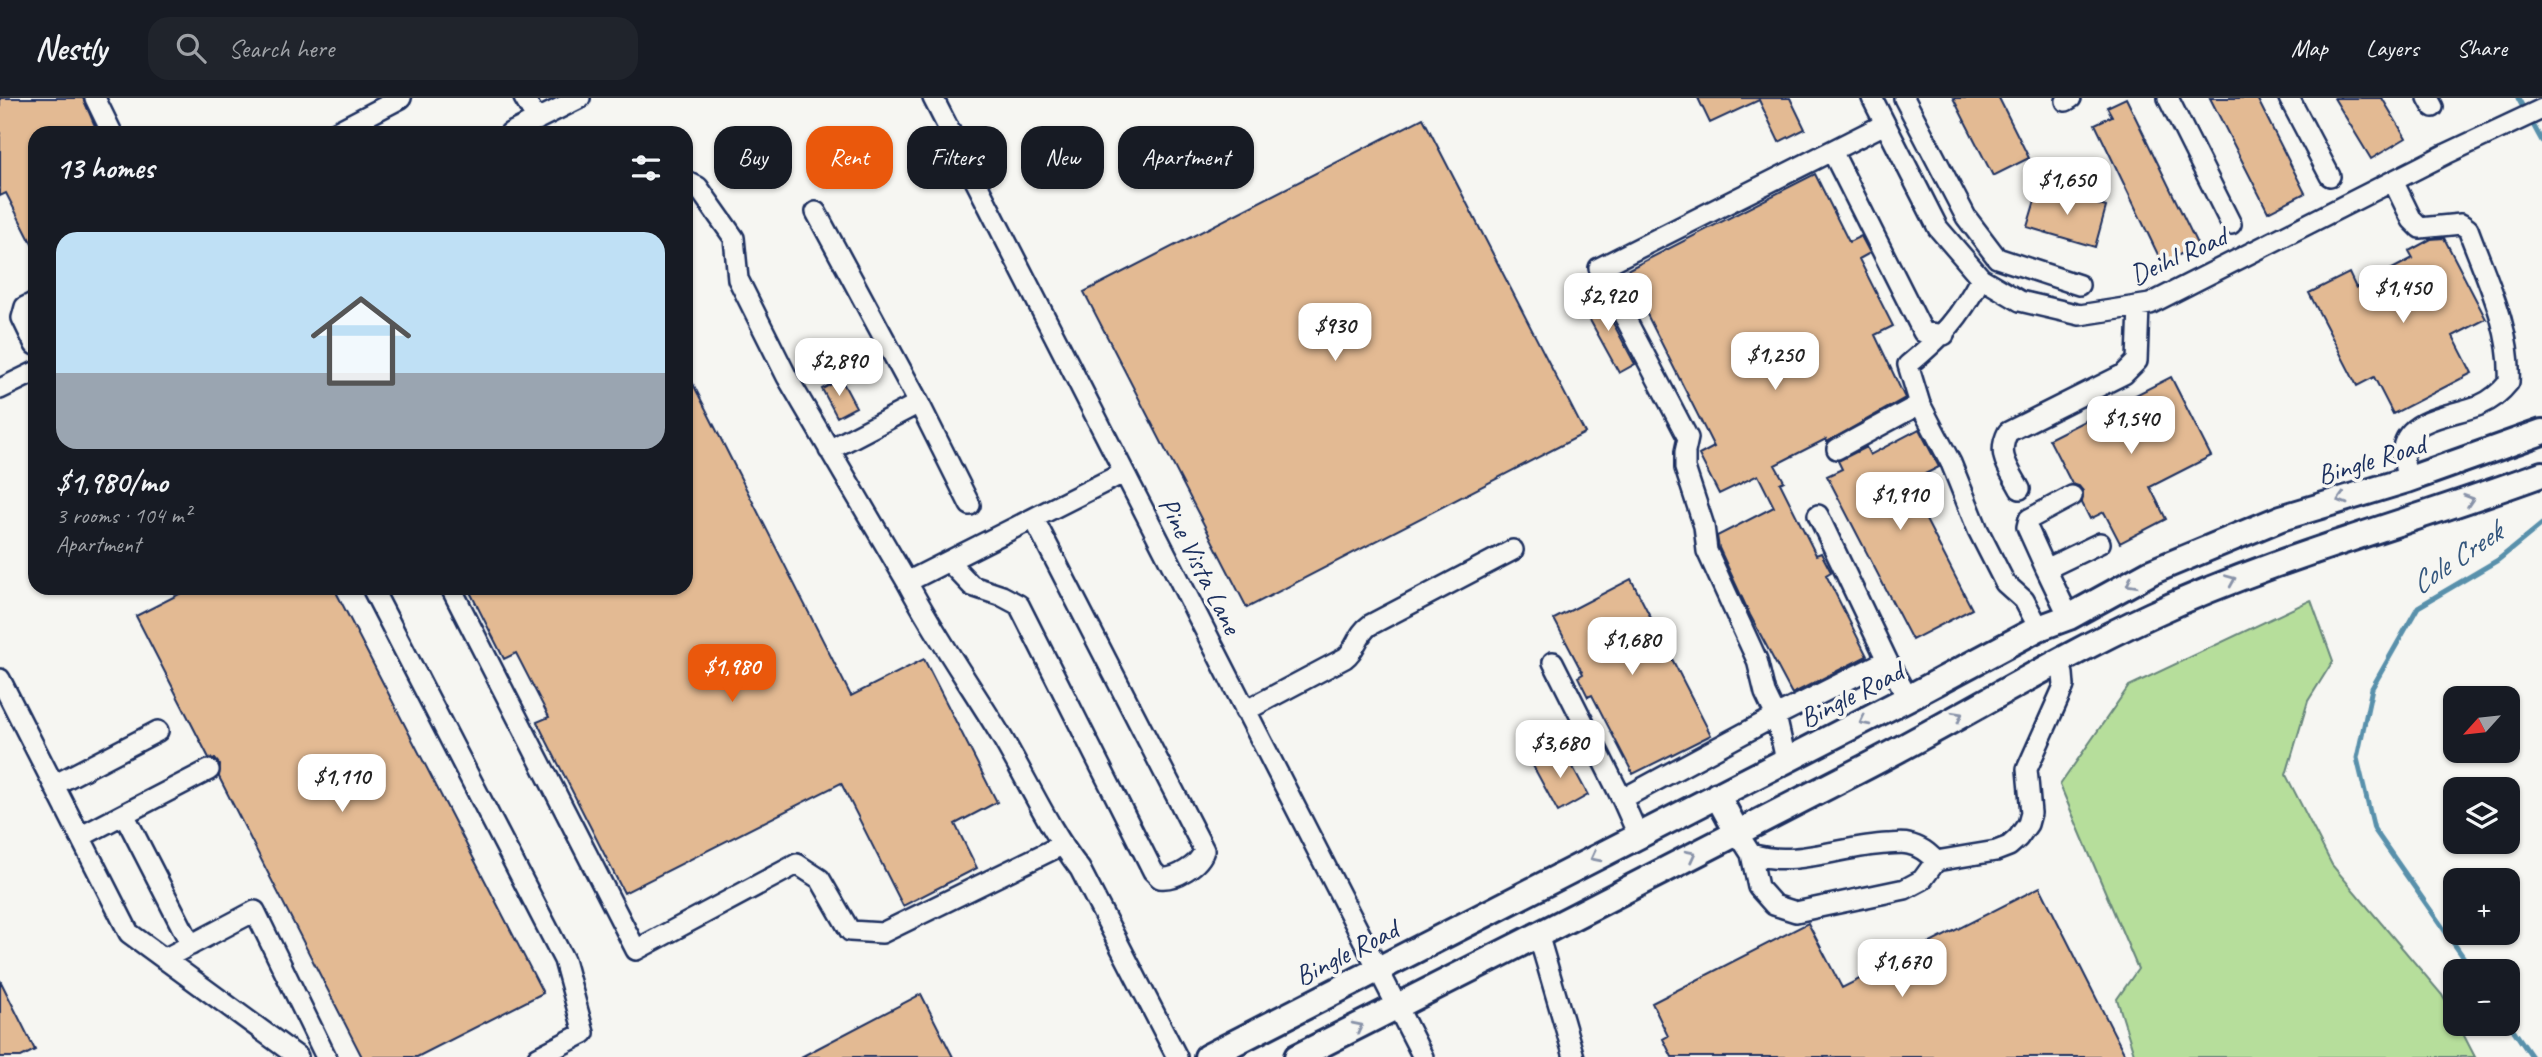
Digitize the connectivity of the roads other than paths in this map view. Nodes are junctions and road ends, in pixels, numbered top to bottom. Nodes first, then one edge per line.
1 (95, 98) edge
2 (401, 98) edge
3 (524, 98) edge
4 (580, 98) edge
5 (933, 98) edge
6 (1872, 98) edge
7 (1904, 98) edge
8 (2168, 98) edge
9 (2289, 98) edge
10 (2542, 109) edge
11 (537, 120) junction
12 (1885, 124) junction
13 (109, 126) edge
14 (347, 126) edge
15 (525, 126) edge
16 (1832, 151) junction
17 (2330, 176) dead end
18 (2393, 181) junction
19 (693, 184) edge
20 (816, 212) dead end
21 (2231, 224) dead end
22 (1981, 278) junction
23 (2079, 285) dead end
24 (28, 306) edge
25 (2139, 306) junction
26 (28, 330) edge
27 (1944, 335) junction
28 (28, 375) edge
29 (0, 389) edge
30 (919, 403) junction
31 (1920, 404) junction
32 (2542, 432) edge
33 (1837, 449) dead end
34 (829, 450) junction
35 (1123, 473) junction
36 (2531, 478) edge
37 (2407, 480) junction
38 (2020, 489) dead end
39 (2072, 496) dead end
40 (970, 505) dead end
41 (1818, 515) dead end
42 (2419, 516) junction
43 (1034, 519) junction
44 (2100, 543) dead end
45 (1513, 550) dead end
46 (948, 562) junction
47 (2046, 569) junction
48 (907, 582) junction
49 (376, 595) edge
50 (455, 595) edge
51 (2069, 617) junction
52 (2039, 628) junction
53 (1887, 660) junction
54 (2057, 660) junction
55 (1553, 662) dead end
56 (0, 679) edge
57 (1908, 698) junction
58 (1245, 711) junction
59 (1776, 716) junction
60 (158, 731) dead end
61 (1786, 760) junction
62 (209, 770) dead end
63 (54, 785) junction
64 (1717, 795) junction
65 (1622, 799) junction
66 (124, 814) junction
67 (1737, 832) junction
68 (1638, 835) junction
69 (80, 837) junction
70 (1062, 845) junction
71 (1751, 854) junction
72 (1936, 861) junction
73 (1538, 934) junction
74 (191, 945) junction
75 (164, 959) junction
76 (1377, 969) junction
77 (1397, 1007) junction
78 (298, 1057) edge
79 (326, 1057) edge
80 (538, 1057) edge
81 (1177, 1057) edge
82 (1207, 1057) edge
83 (1297, 1057) edge
84 (1423, 1057) edge
85 (1574, 1057) edge

1 - 13 street
2 - 14 street
3 - 11 street
4 - 11 street
5 - 35 street, Pine Vista Lane
6 - 12 street, Deihl Road
7 - 23 street
8 - 21 street
9 - 17 street
10 - 18 street, Deihl Road
11 - 15 street
12 - 16 street
12 - 22 street, Deihl Road
16 - 27 street
16 - 59 street
18 - 25 street, Deihl Road
18 - 37 street
19 - 34 street
20 - 30 street
22 - 25 street, Deihl Road
22 - 27 street
24 - 26 street
25 - 38 street
27 - 31 street
28 - 29 street
30 - 34 street
30 - 40 street
31 - 33 street
31 - 52 street
32 - 37 main road, Bingle Road
34 - 48 street
35 - 43 street
35 - 58 street, Pine Vista Lane
42 -> 36 main road
37 - 42 main road
37 -> 51 main road, Bingle Road
39 - 47 street
41 - 53 street
54 -> 42 main road
43 - 46 street
43 - 46 street
44 - 47 street
45 - 58 street
46 - 48 street
47 - 51 street
48 - 70 street
49 - 80 street
50 - 70 street
51 - 52 main road, Bingle Road
52 - 54 main road
52 - 57 main road, Bingle Road
53 - 57 street
53 - 59 street
67 -> 54 main road
54 - 72 street
55 - 65 street
56 - 63 street
57 -> 61 main road, Bingle Road
58 - 76 street, Pine Vista Lane
59 - 61 street
59 - 65 street
60 - 63 street
61 - 64 main road, Bingle Road
62 - 66 street
63 - 69 street
64 - 67 main road
64 - 68 main road, Bingle Road
65 - 68 street
66 - 69 street
66 - 74 street
67 - 71 street
73 -> 67 main road
68 -> 76 main road, Bingle Road
69 - 75 street
70 - 81 street
71 - 72 street
71 - 72 street
73 - 77 main road
73 - 85 street
74 - 75 street
74 - 79 street
75 - 78 street
76 - 77 street, Pine Vista Lane
76 - 82 main road, Bingle Road
83 -> 77 main road
77 - 84 street, Pine Vista Lane

